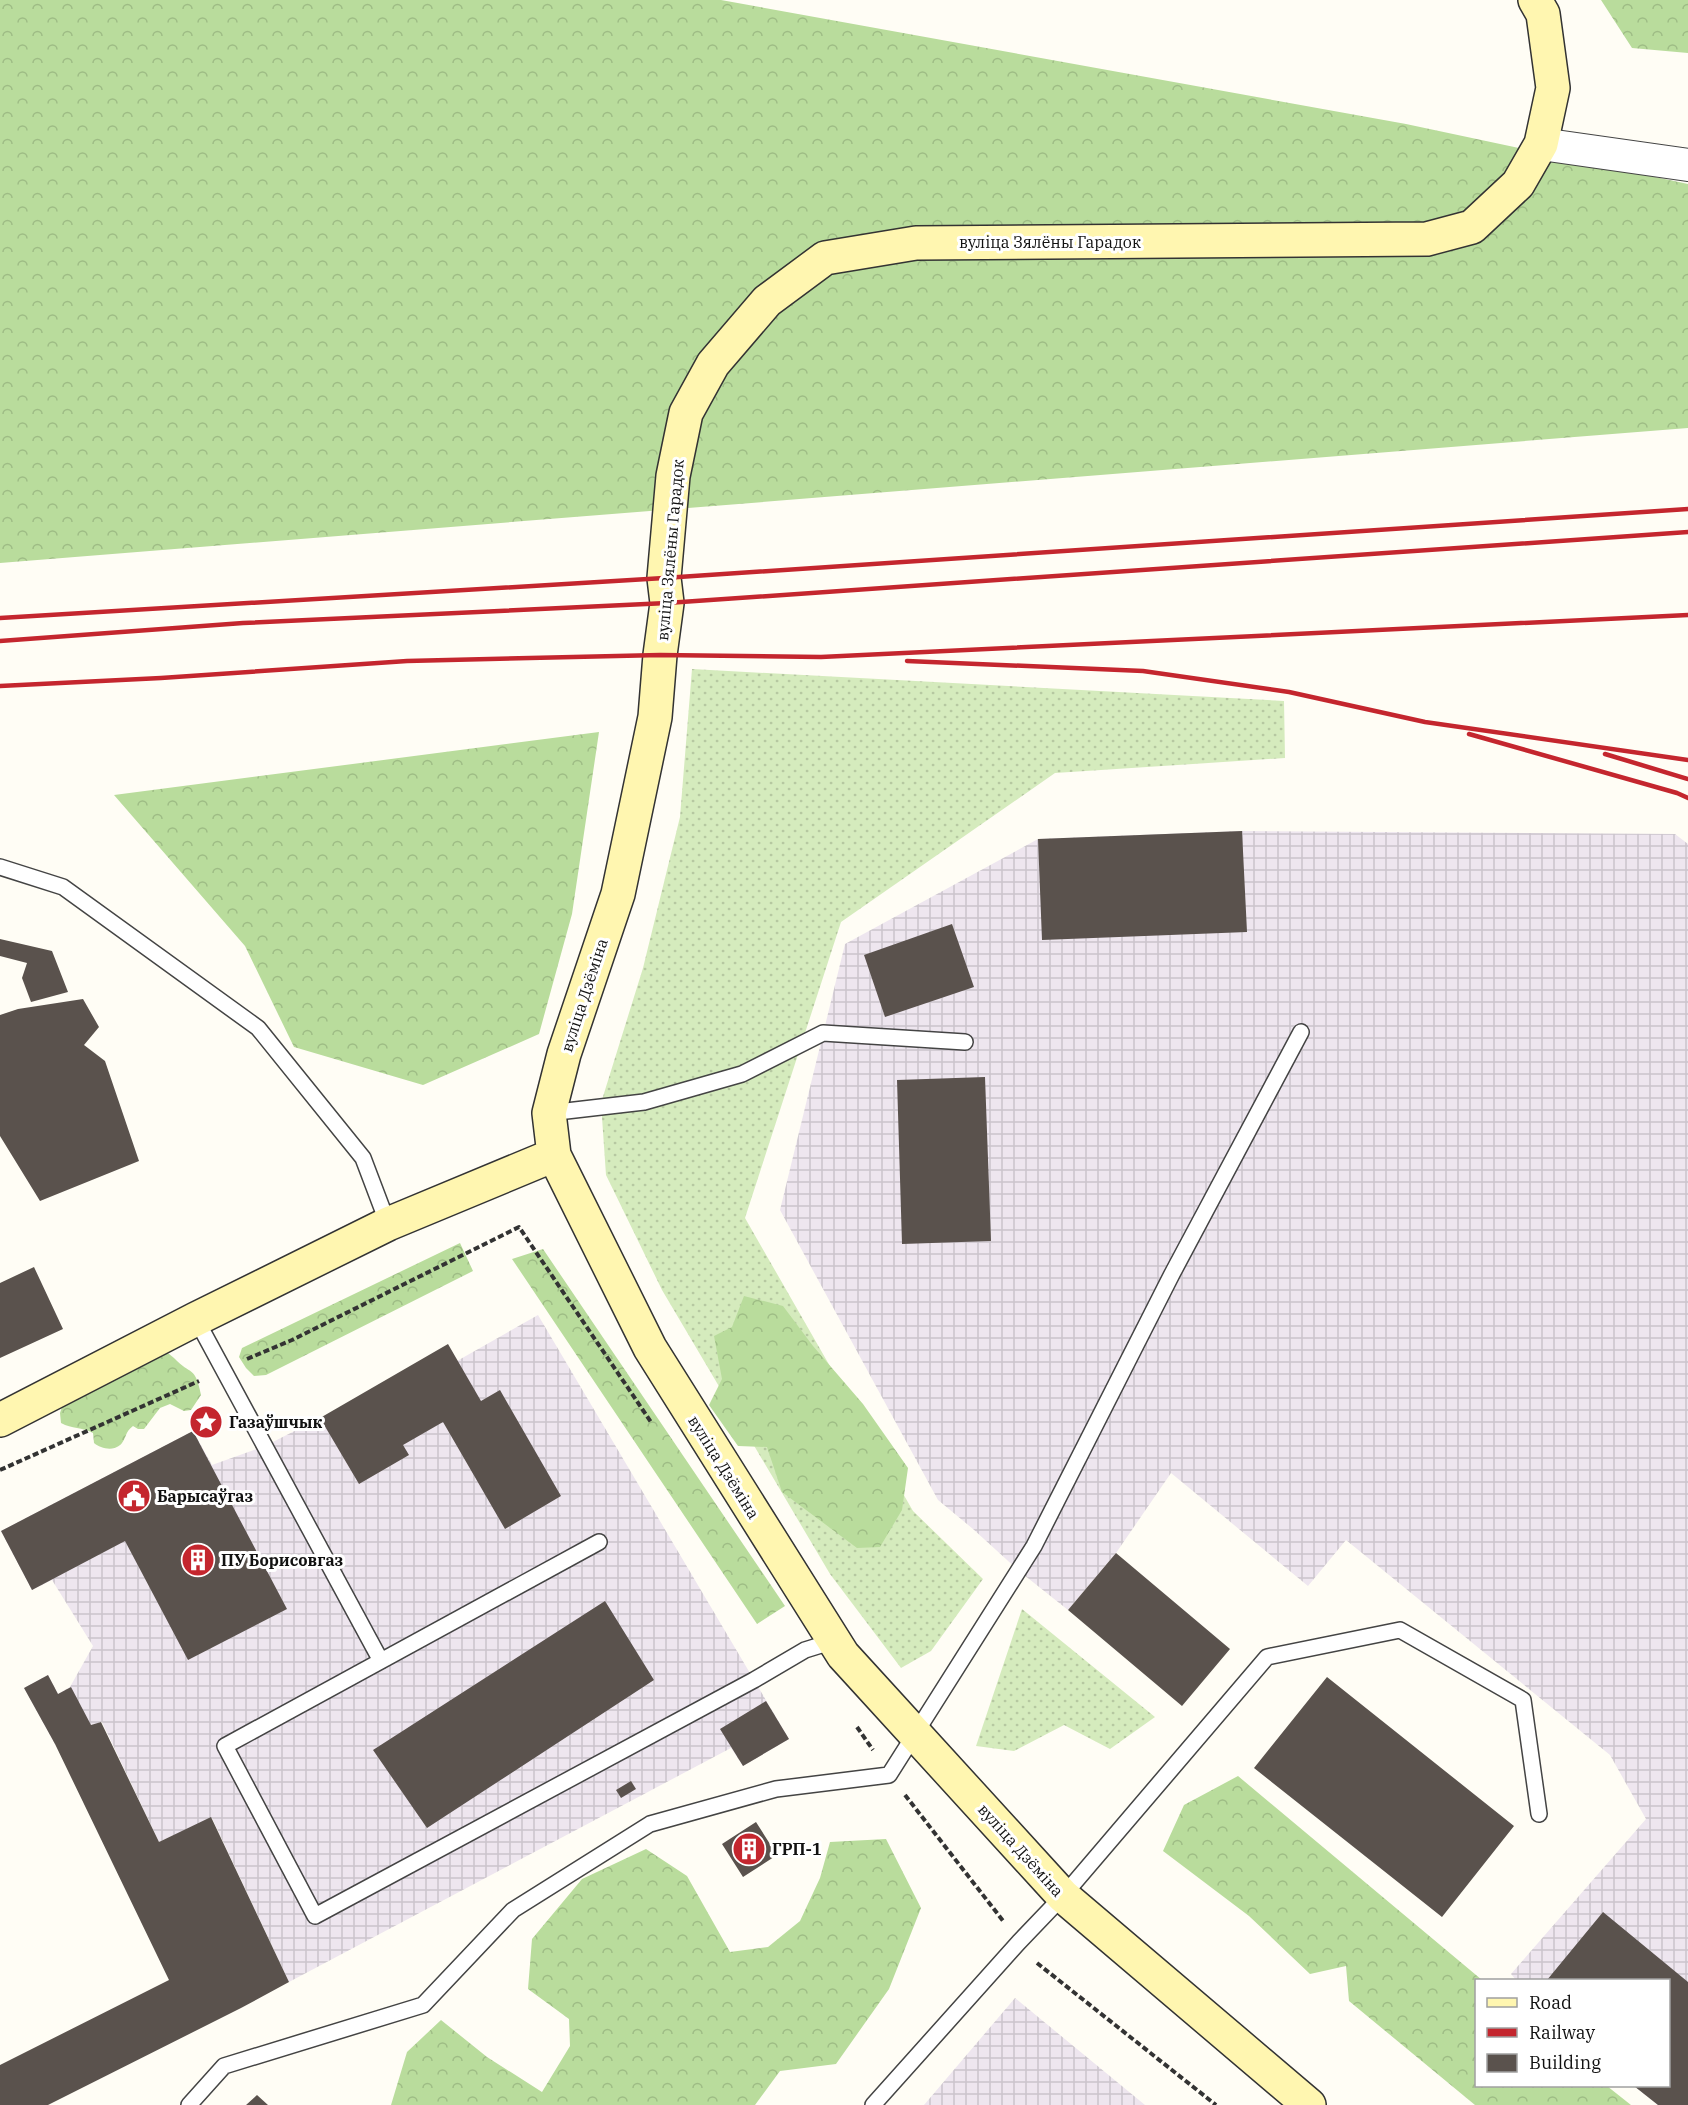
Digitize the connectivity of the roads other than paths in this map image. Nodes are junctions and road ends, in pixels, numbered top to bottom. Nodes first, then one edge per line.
1 (1535, 0) edge
2 (1541, 144) junction
3 (1688, 165) edge
4 (660, 655) joint
5 (0, 867) edge
6 (1301, 1032) dead end
7 (965, 1042) dead end
8 (549, 1113) junction
9 (554, 1155) junction
10 (388, 1224) junction
11 (196, 1319) junction
12 (0, 1420) edge
13 (599, 1542) dead end
14 (834, 1641) junction
15 (381, 1661) junction
16 (916, 1735) junction
17 (1539, 1814) dead end
18 (1063, 1896) junction
19 (189, 2105) edge
20 (873, 2105) edge
21 (1309, 2105) edge

1 - 2 street, вуліца Зялёны Гарадок
2 - 3 street
2 - 4 street, вуліца Зялёны Гарадок
4 - 8 street, вуліца Дзёміна
5 - 10 lane
6 - 16 lane
7 - 8 lane
8 - 9 street, вуліца Дзёміна
9 - 10 street
9 - 14 street, вуліца Дзёміна
10 - 11 street
11 - 12 street
11 - 15 lane
13 - 15 lane
14 - 15 lane
14 - 16 street, вуліца Дзёміна
16 - 18 street, вуліца Дзёміна
16 - 19 lane
17 - 18 lane
18 - 20 lane
18 - 21 street, вуліца Дзёміна

